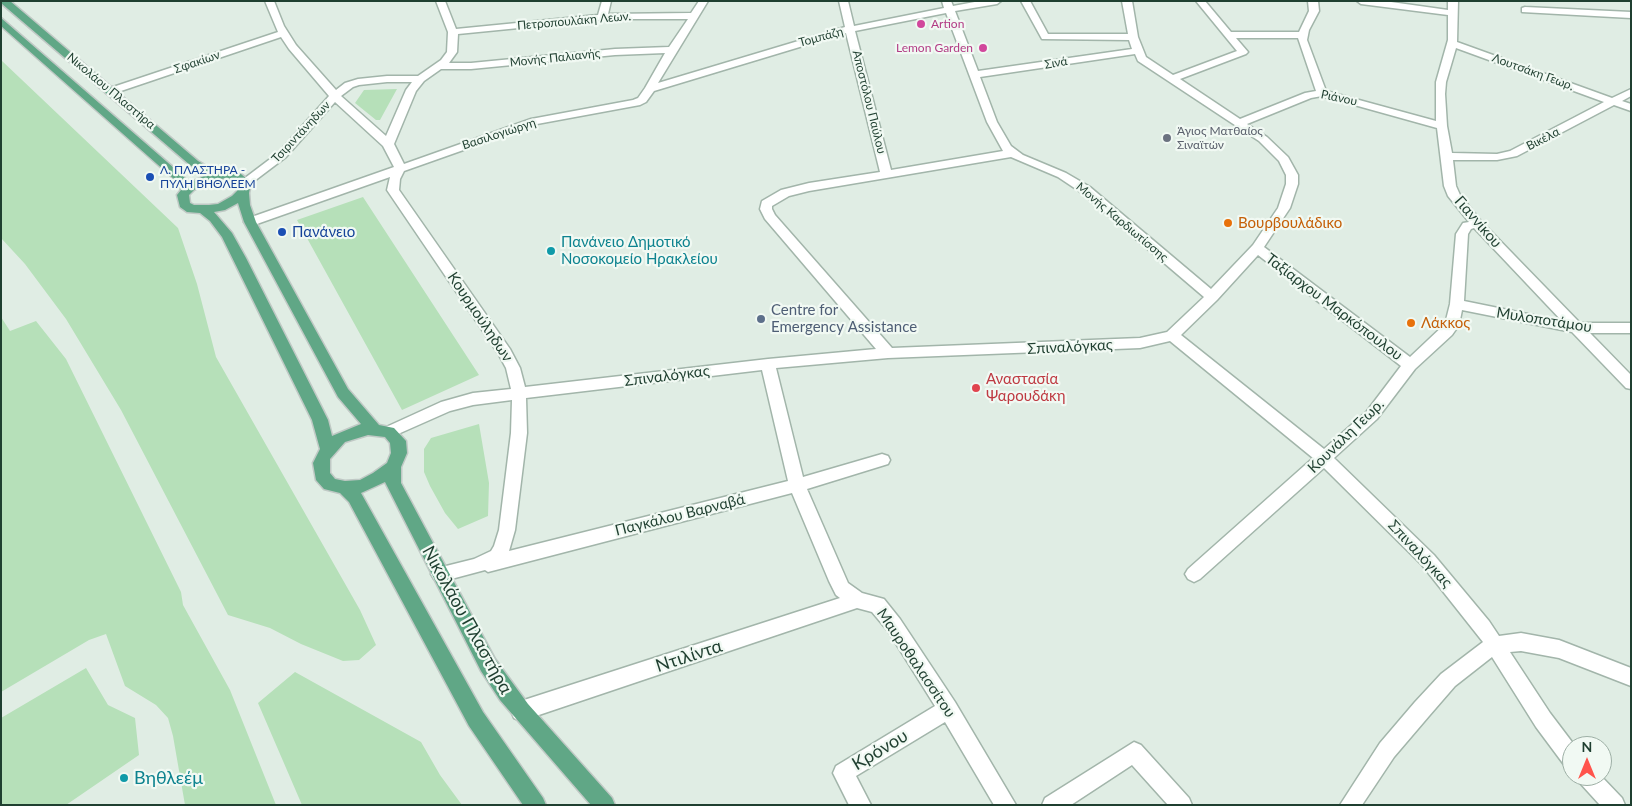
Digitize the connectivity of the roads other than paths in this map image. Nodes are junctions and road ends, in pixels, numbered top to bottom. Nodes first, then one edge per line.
1 (4, 1) edge
2 (268, 1) edge
3 (440, 1) edge
4 (608, 1) edge
5 (704, 1) edge
6 (843, 1) edge
7 (997, 1) edge
8 (1025, 1) edge
9 (1127, 1) edge
10 (1200, 1) edge
11 (1313, 1) edge
12 (1361, 1) edge
13 (948, 5) edge
14 (1453, 7) edge
15 (1525, 10) dead end
16 (1631, 15) edge
17 (694, 16) junction
18 (602, 17) junction
19 (1, 21) edge
20 (851, 29) junction
21 (283, 32) junction
22 (453, 32) junction
23 (1231, 35) junction
24 (1302, 35) junction
25 (1133, 37) junction
26 (1452, 43) junction
27 (672, 50) junction
28 (1138, 51) junction
29 (439, 66) junction
30 (974, 75) junction
31 (420, 79) junction
32 (1171, 79) junction
33 (650, 89) junction
34 (111, 91) junction
35 (1631, 92) edge
36 (1322, 93) junction
37 (335, 96) junction
38 (1614, 102) junction
39 (1631, 108) edge
40 (1239, 123) junction
41 (1442, 126) junction
42 (390, 149) junction
43 (1012, 153) junction
44 (1447, 156) junction
45 (400, 168) junction
46 (886, 173) junction
47 (221, 175) junction
48 (244, 188) junction
49 (188, 189) junction
50 (204, 210) junction
51 (250, 222) junction
52 (1477, 224) junction
53 (1258, 248) junction
54 (1212, 297) junction
55 (1457, 304) junction
56 (1577, 327) junction
57 (1631, 328) edge
58 (1172, 334) junction
59 (888, 353) junction
60 (768, 364) junction
61 (1410, 365) junction
62 (1631, 384) edge
63 (519, 393) junction
64 (382, 430) junction
65 (328, 450) junction
66 (1325, 459) junction
67 (882, 460) dead end
68 (393, 466) junction
69 (797, 485) junction
70 (345, 488) junction
71 (477, 566) junction
72 (440, 574) junction
73 (1194, 574) dead end
74 (857, 600) junction
75 (1495, 646) junction
76 (1631, 677) edge
77 (948, 709) junction
78 (521, 711) junction
79 (1562, 746) edge
80 (1597, 786) edge
81 (1061, 802) edge
82 (536, 805) edge
83 (605, 805) edge
84 (861, 805) edge
85 (1006, 805) edge
86 (1182, 805) edge
87 (1350, 805) edge
88 (1615, 805) edge

1 - 34 main road, Νικολάου Πλαστήρα
2 - 21 street, Τσιριντάνηδων
3 - 22 street
4 - 18 street
5 - 17 street, Βασιλογιώργη
6 - 20 street, Αποστόλου Παύλου
7 - 13 street, Τομπάζη
8 - 25 street
9 - 25 street, Ταξίαρχου Μαρκόπουλου
10 - 23 street
11 - 24 street
12 - 14 street, Γιαννίκου
13 - 20 street, Τομπάζη
13 - 30 street
14 - 26 street, Γιαννίκου
15 - 16 street
17 - 18 street, Πετροπουλάκη Λεων.
17 - 27 street, Βασιλογιώργη
18 - 22 street, Πετροπουλάκη Λεων.
19 - 49 main road, Νικολάου Πλαστήρα
20 - 33 street, Τομπάζη
20 - 46 street, Αποστόλου Παύλου
21 - 34 street, Σφακίων
21 - 37 street, Τσιριντάνηδων
22 - 29 street
23 - 24 street
23 - 32 street
24 - 36 street
25 - 28 street, Ταξίαρχου Μαρκόπουλου
26 - 38 street, Λουτσάκη Γεωρ.
26 - 41 street, Γιαννίκου
27 - 29 street, Μονής Παλιανής
27 - 33 street, Βασιλογιώργη
28 - 30 street, Σινά
28 - 32 street, Ταξίαρχου Μαρκόπουλου
29 - 31 street
30 - 43 street
31 - 37 street
31 - 42 street
32 - 40 street, Ταξίαρχου Μαρκόπουλου
33 - 45 street, Βασιλογιώργη
34 - 47 main road, Νικολάου Πλαστήρα
35 - 38 street, Βικέλα
36 - 40 street, Ριάνου
36 - 41 street, Ριάνου
37 - 42 street
37 - 48 street, Τσιριντάνηδων
38 - 39 street, Λουτσάκη Γεωρ.
38 - 44 street, Βικέλα
40 - 53 street, Ταξίαρχου Μαρκόπουλου
41 - 44 street, Γιαννίκου
42 - 45 street
43 - 46 street
43 - 54 street, Μονής Καρδιωτίσσης
44 - 52 street, Γιαννίκου
45 - 51 street, Βασιλογιώργη
45 - 63 street, Κουρμούληδων
46 - 59 street
47 - 48 main road, Νικολάου Πλαστήρα
47 - 49 main road
48 - 50 main road
48 - 51 main road
49 - 50 main road
50 - 65 main road
51 - 64 main road
52 - 55 street, Κουνάλη Γεωρ.
52 - 56 street, Γιαννίκου
53 - 54 street, Ταξίαρχου Μαρκόπουλου
53 - 61 street, Ταξίαρχου Μαρκόπουλου
54 - 58 street, Ταξίαρχου Μαρκόπουλου
55 - 56 street, Μυλοποτάμου
55 - 61 street, Κουνάλη Γεωρ.
56 - 57 street, Μυλοποτάμου
56 - 62 street, Γιαννίκου
58 - 59 street, Σπιναλόγκας
58 - 66 street, Σπιναλόγκας
59 - 60 street, Σπιναλόγκας
60 - 63 street, Σπιναλόγκας
60 - 69 street, Μαυροθαλασσίτου
61 - 66 street, Κουνάλη Γεωρ.
63 - 64 street, Σπιναλόγκας
63 - 71 street, Κουρμούληδων
64 - 65 main road
64 - 68 main road
65 - 70 main road
66 - 73 street, Κουνάλη Γεωρ.
66 - 75 street, Σπιναλόγκας
67 - 69 street, Παγκάλου Βαρναβά
68 - 70 main road
68 - 72 main road, Νικολάου Πλαστήρα
69 - 71 street, Παγκάλου Βαρναβά
69 - 74 street, Μαυροθαλασσίτου
70 - 82 main road
71 - 72 street, Κουρμούληδων
72 - 78 main road, Νικολάου Πλαστήρα
74 - 77 street, Μαυροθαλασσίτου
74 - 78 street, Ντιλίντα
75 - 76 street
75 - 79 street, Σπιναλόγκας
75 - 87 street
77 - 84 street, Κρόνου
77 - 85 street, Μαυροθαλασσίτου
78 - 83 main road, Νικολάου Πλαστήρα
80 - 88 street
81 - 86 street

